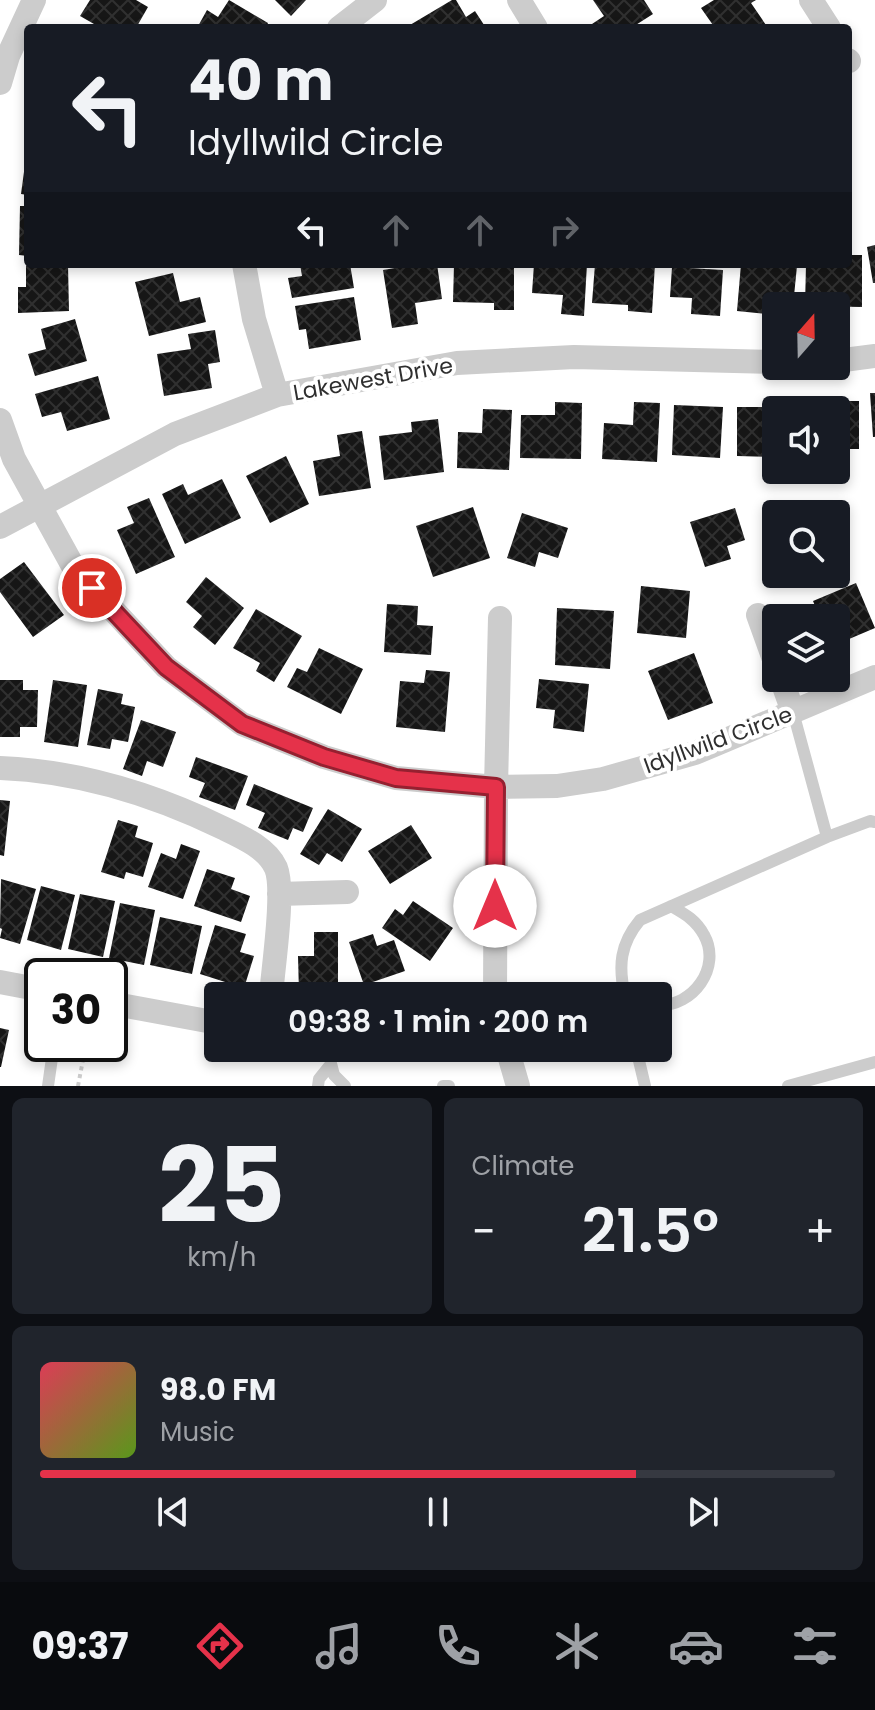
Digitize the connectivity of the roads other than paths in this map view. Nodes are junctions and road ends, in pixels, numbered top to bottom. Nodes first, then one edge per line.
1 (34, 0) edge
2 (375, 0) edge
3 (519, 0) edge
4 (811, 0) edge
5 (344, 24) edge
6 (534, 24) edge
7 (826, 24) edge
8 (0, 83) edge
9 (245, 268) edge
10 (875, 356) edge
11 (850, 359) edge
12 (762, 362) edge
13 (277, 395) junction
14 (0, 420) edge
15 (40, 507) junction
16 (0, 527) edge
17 (758, 615) dead end
18 (500, 618) dead end
19 (762, 626) edge
20 (875, 677) edge
21 (786, 692) edge
22 (793, 712) junction
23 (0, 768) edge
24 (496, 787) junction
25 (875, 822) edge
26 (827, 837) junction
27 (347, 892) dead end
28 (279, 894) junction
29 (671, 906) junction
30 (621, 980) edge
31 (0, 982) edge
32 (272, 982) edge
33 (495, 982) edge
34 (24, 987) edge
35 (672, 1002) edge
36 (128, 1006) edge
37 (204, 1020) edge
38 (51, 1062) edge
39 (511, 1062) edge
40 (639, 1062) edge
41 (875, 1062) edge
42 (331, 1064) joint
43 (48, 1086) edge
44 (318, 1086) edge
45 (345, 1086) edge
46 (518, 1086) edge
47 (645, 1086) edge
48 (788, 1086) edge

1 - 8 street
2 - 5 street
3 - 6 street
4 - 7 street
9 - 13 street
10 - 11 street
12 - 13 street, Lakewest Drive
13 - 15 street, Lakewest Drive
14 - 15 street, Idyllwild Circle
15 - 16 street, Lakewest Drive
15 - 24 street, Idyllwild Circle
17 - 19 street
18 - 24 street
20 - 22 street, Idyllwild Circle
21 - 22 street
22 - 24 street, Idyllwild Circle
22 - 26 lane
23 - 28 street
24 - 33 street
25 - 26 lane
26 - 29 lane
27 - 28 street
28 - 32 street
29 - 30 lane
29 - 35 lane
31 - 34 street
36 - 37 street
38 - 43 lane
39 - 46 street
40 - 47 lane
41 - 48 lane
42 - 44 lane
42 - 45 lane

